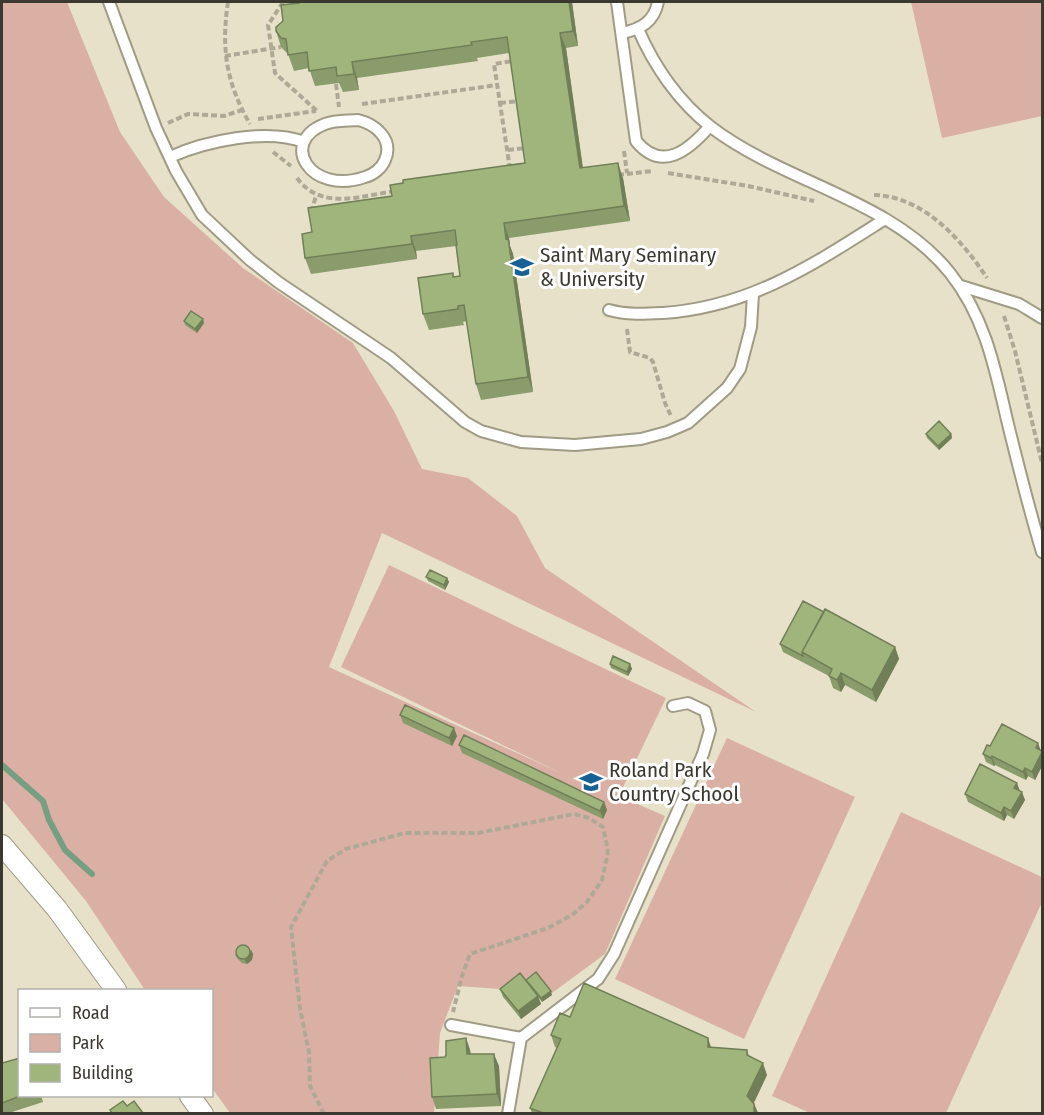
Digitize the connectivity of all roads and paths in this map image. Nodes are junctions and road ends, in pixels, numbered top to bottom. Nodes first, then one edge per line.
1 (109, 2) edge
2 (228, 2) edge
3 (282, 2) edge
4 (617, 2) edge
5 (658, 2) edge
6 (638, 29) junction
7 (622, 33) junction
8 (281, 47) edge
9 (271, 48) junction
10 (225, 56) junction
11 (513, 61) edge
12 (336, 84) edge
13 (498, 85) junction
14 (519, 101) edge
15 (362, 104) dead end
16 (500, 104) junction
17 (350, 106) dead end
18 (339, 108) junction
19 (242, 110) junction
20 (317, 111) junction
21 (249, 121) junction
22 (163, 125) dead end
23 (710, 126) junction
24 (252, 127) dead end
25 (304, 142) junction
26 (267, 146) dead end
27 (526, 148) edge
28 (508, 150) junction
29 (170, 157) junction
30 (511, 173) edge
31 (617, 175) edge
32 (399, 190) edge
33 (867, 195) dead end
34 (316, 196) junction
35 (353, 197) junction
36 (817, 202) dead end
37 (354, 207) edge
38 (885, 219) junction
39 (311, 221) edge
40 (990, 284) dead end
41 (961, 286) junction
42 (753, 294) junction
43 (1001, 306) dead end
44 (609, 310) dead end
45 (1042, 318) edge
46 (626, 333) dead end
47 (673, 420) dead end
48 (1042, 463) edge
49 (1042, 552) edge
50 (673, 706) dead end
51 (2, 845) edge
52 (115, 989) edge
53 (451, 1025) joint
54 (521, 1038) junction
55 (191, 1097) edge
56 (202, 1113) edge
57 (324, 1113) edge
58 (508, 1113) edge

1 - 29 lane
2 - 10 path
3 - 9 path
4 - 7 lane
5 - 6 lane
6 - 7 lane
6 - 23 lane
7 - 23 lane
8 - 9 path
9 - 10 path
9 - 20 path
10 - 19 path
11 - 13 path
12 - 18 path
13 - 15 path
13 - 16 path
14 - 16 path
16 - 28 path
17 - 18 path
18 - 20 path
19 - 21 path
19 - 22 path
20 - 21 path
21 - 24 path
23 - 38 lane
25 - 25 lane
25 - 29 lane
26 - 34 path
27 - 28 path
28 - 30 path
29 - 42 lane
31 - 36 path
32 - 35 path
33 - 40 path
34 - 35 path
34 - 39 path
35 - 37 path
38 - 41 lane
38 - 42 lane
41 - 45 lane
41 - 49 lane
42 - 44 lane
43 - 48 path
46 - 47 path
50 - 54 lane
51 - 52 street
53 - 54 lane
53 - 57 path
54 - 58 lane
55 - 56 street

